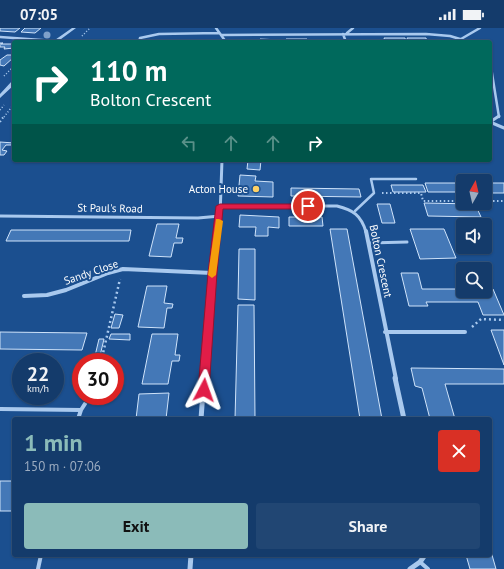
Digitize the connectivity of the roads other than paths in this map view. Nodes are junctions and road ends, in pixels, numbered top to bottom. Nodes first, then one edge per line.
1 (74, 28) edge
2 (216, 28) edge
3 (352, 28) edge
4 (480, 28) edge
5 (362, 31) dead end
6 (347, 33) junction
7 (367, 33) junction
8 (221, 34) junction
9 (343, 34) junction
10 (0, 37) edge
11 (461, 39) junction
12 (32, 40) edge
13 (57, 40) edge
14 (140, 40) edge
15 (225, 40) edge
16 (345, 40) edge
17 (464, 40) edge
18 (492, 73) edge
19 (12, 84) edge
20 (0, 98) edge
21 (492, 121) edge
22 (492, 123) edge
23 (504, 128) edge
24 (222, 162) edge
25 (416, 179) dead end
26 (220, 206) junction
27 (355, 211) junction
28 (0, 216) edge
29 (220, 216) junction
30 (407, 242) dead end
31 (369, 243) junction
32 (212, 273) junction
33 (24, 296) dead end
34 (385, 332) junction
35 (465, 332) road end
36 (84, 405) edge
37 (0, 409) edge
38 (80, 410) junction
39 (78, 417) edge
40 (201, 417) edge
41 (404, 417) edge
42 (41, 557) edge
43 (192, 557) edge
44 (424, 557) edge
45 (420, 562) junction
46 (38, 569) edge
47 (190, 569) edge
48 (410, 569) edge
49 (428, 569) edge

1 - 13 street
2 - 8 street
3 - 6 street
4 - 11 street
5 - 7 street
6 - 7 street
6 - 9 street
7 - 11 street
8 - 9 street
8 - 14 street
8 - 15 street
9 - 16 street
10 - 12 street
11 - 17 street
18 - 21 street
19 - 20 street
22 - 23 street
24 - 26 street
25 - 27 lane
26 - 27 street
26 - 29 street
27 - 31 street, Bolton Crescent
28 - 29 street, St Paul's Road
29 - 32 street
30 - 31 lane
31 - 34 street, Bolton Crescent
32 - 33 street, Sandy Close
32 - 40 street
34 - 35 street
34 - 41 street, Bolton Crescent
36 - 38 lane
37 - 38 lane
38 - 39 lane
42 - 46 lane
43 - 47 street
44 - 45 street
45 - 48 street
45 - 49 lane

